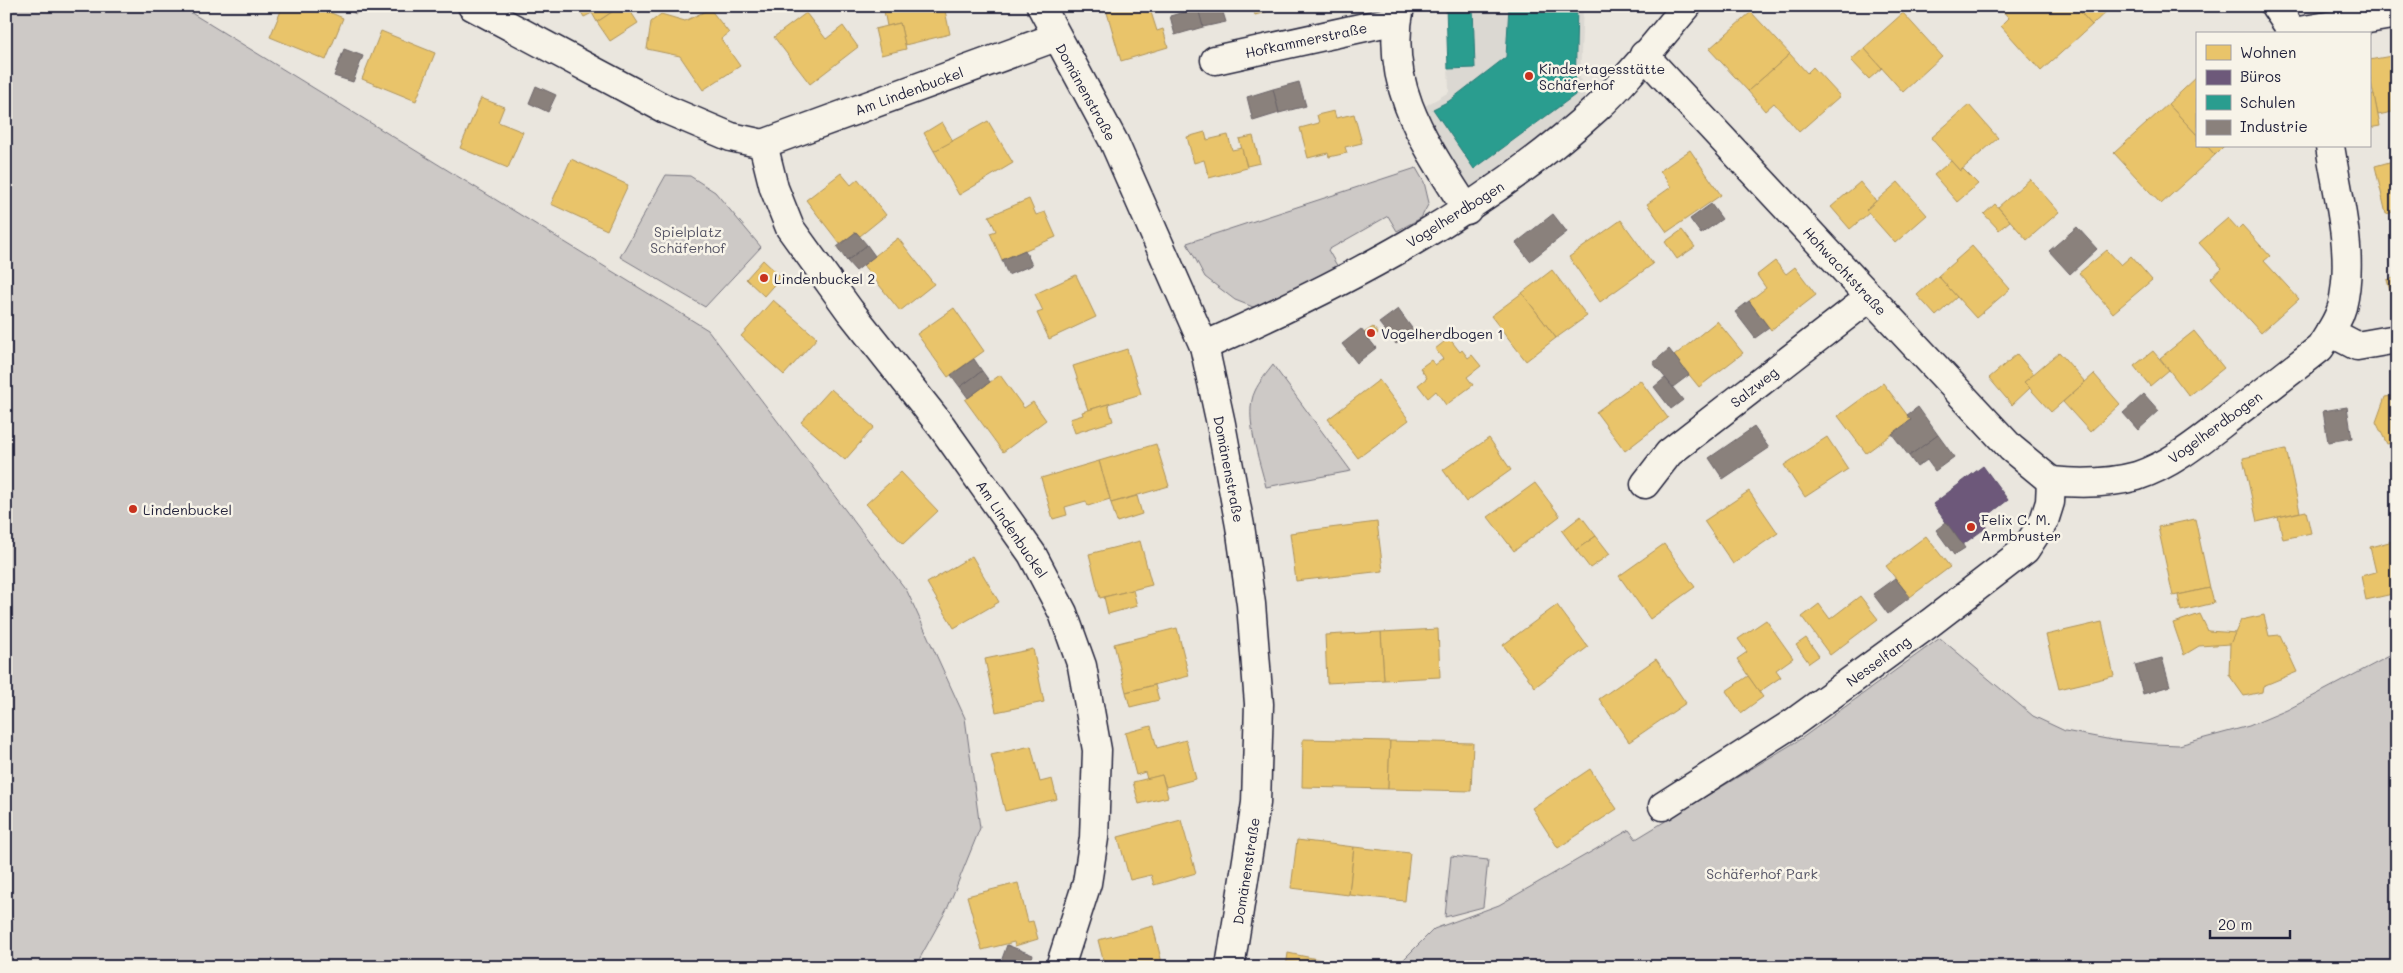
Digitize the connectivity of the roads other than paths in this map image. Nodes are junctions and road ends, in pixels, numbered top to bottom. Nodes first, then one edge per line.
1 (1041, 6) edge
2 (1687, 6) edge
3 (2275, 6) edge
4 (491, 10) edge
5 (1398, 13) edge
6 (2397, 14) edge
7 (2292, 32) edge
8 (2298, 32) edge
9 (1056, 37) junction
10 (1644, 55) junction
11 (1215, 60) dead end
12 (763, 144) junction
13 (2330, 148) edge
14 (1467, 210) junction
15 (1869, 298) junction
16 (2330, 332) junction
17 (2397, 339) edge
18 (1204, 346) junction
19 (2051, 481) junction
20 (1645, 484) dead end
21 (1663, 806) dead end
22 (1060, 967) edge
23 (1230, 967) edge

1 - 9 street, Domänenstraße
2 - 10 street, Vogelherdbogen
3 - 7 street
4 - 12 street
5 - 11 street, Hofkammerstraße
5 - 14 street, Hofkammerstraße
6 - 8 street
9 - 12 street, Am Lindenbuckel
9 - 18 street, Domänenstraße
10 - 14 street, Vogelherdbogen
10 - 15 street, Hohwachtstraße
12 - 22 street, Am Lindenbuckel
13 - 16 street, Vogelherdbogen
14 - 18 street, Vogelherdbogen
15 - 19 street, Hohwachtstraße
15 - 20 street, Salzweg
16 - 17 street
16 - 19 street, Vogelherdbogen
18 - 23 street, Domänenstraße
19 - 21 street, Nesselfang

